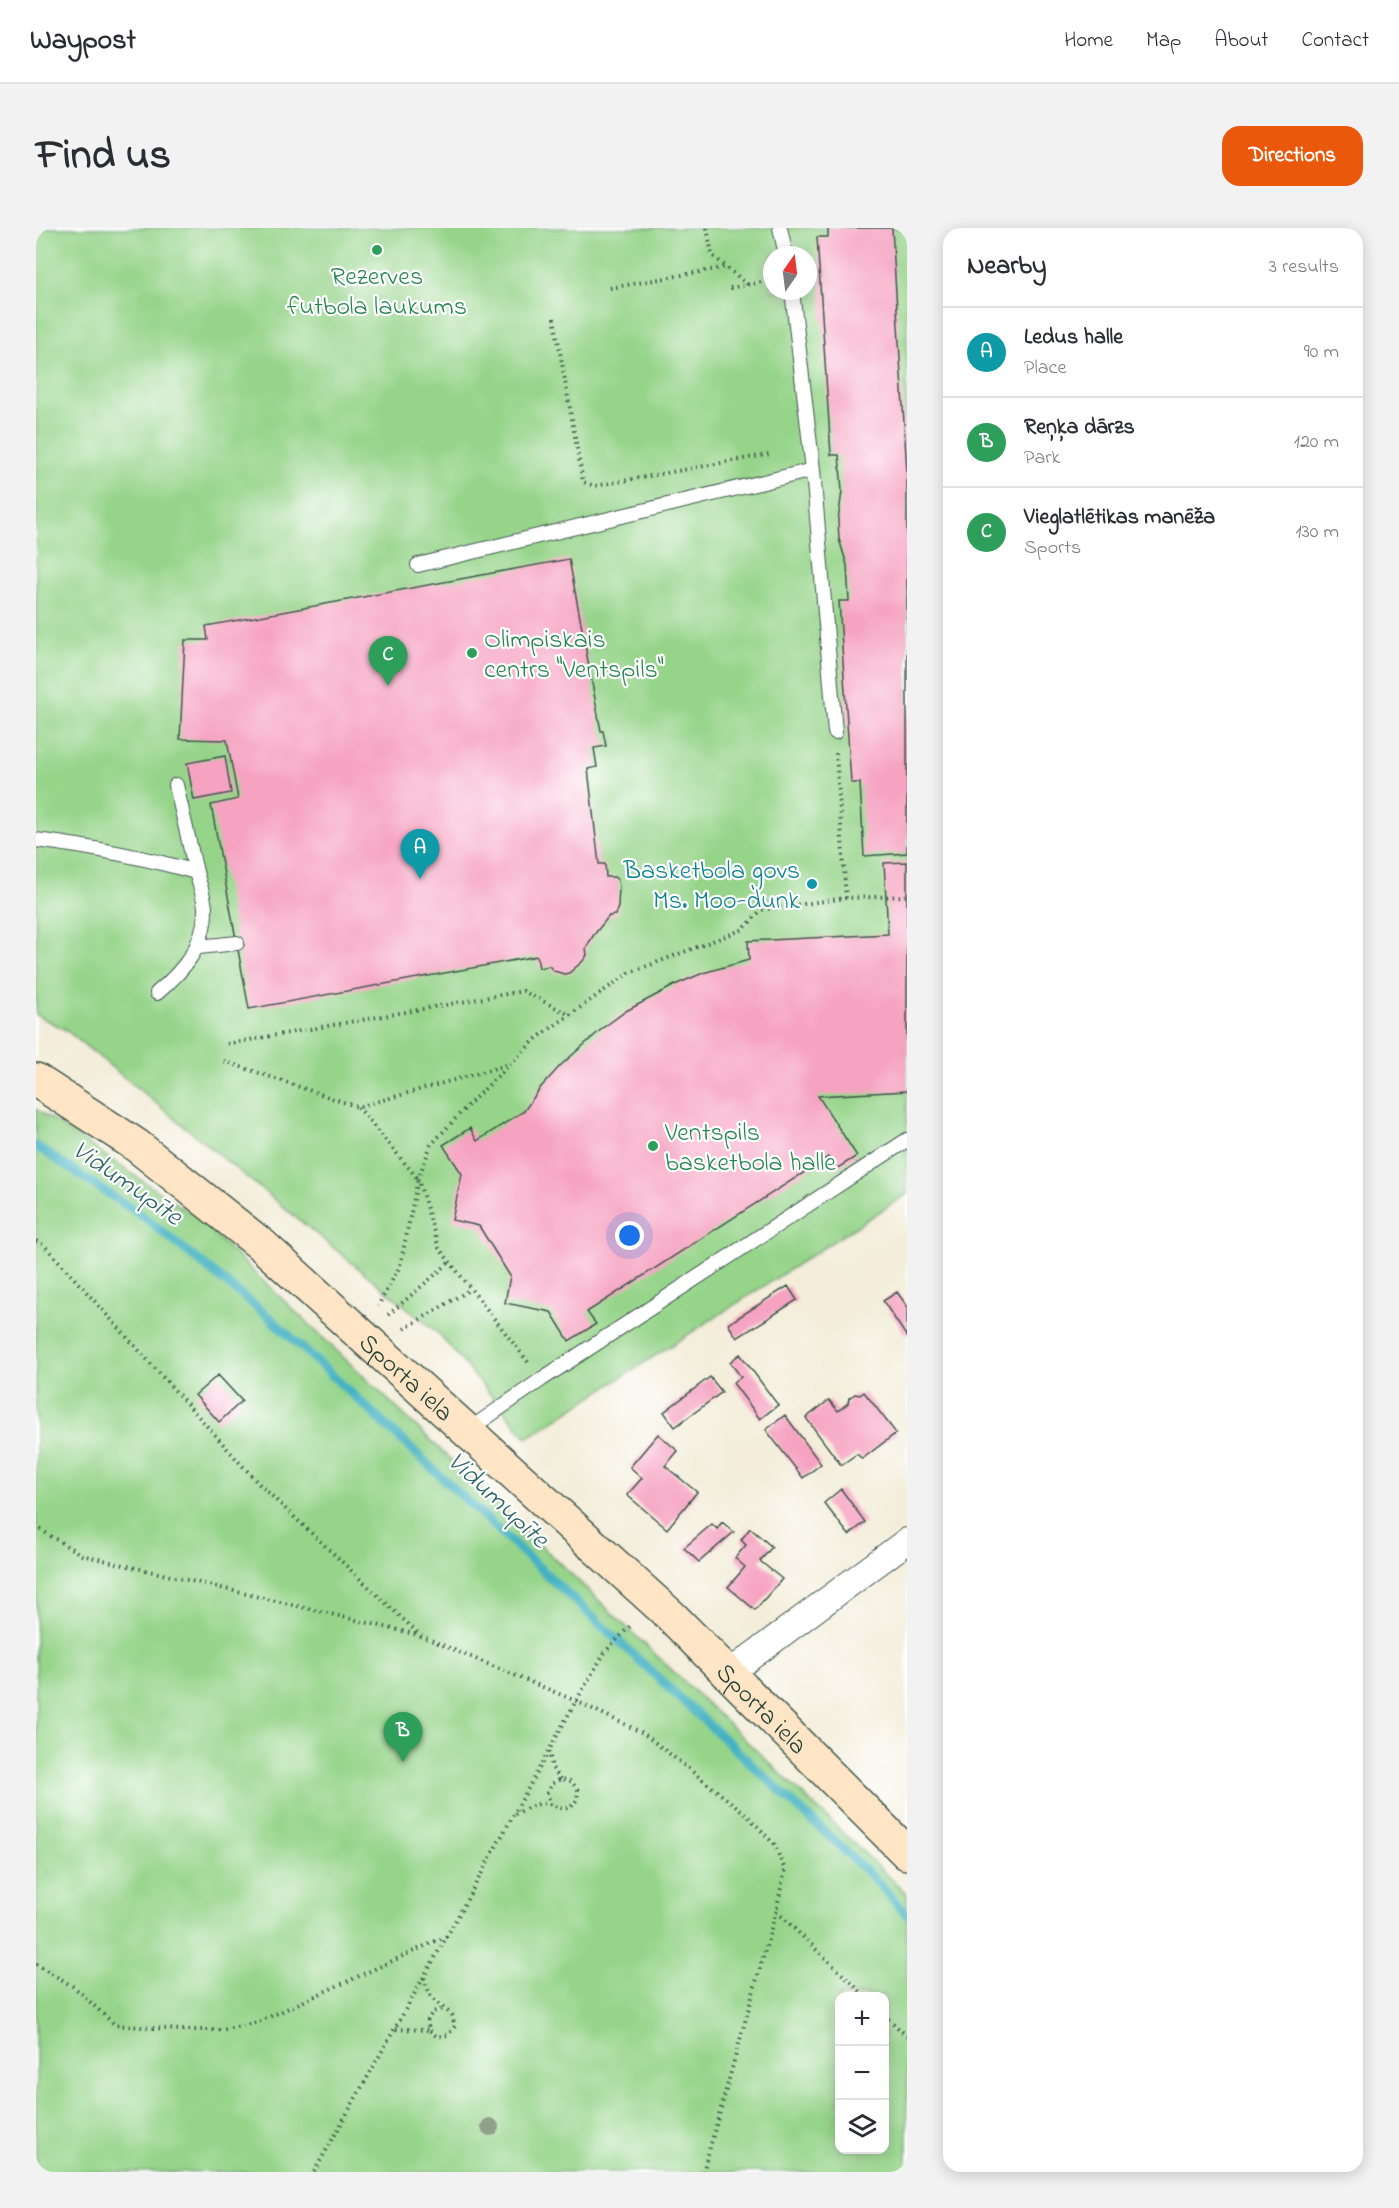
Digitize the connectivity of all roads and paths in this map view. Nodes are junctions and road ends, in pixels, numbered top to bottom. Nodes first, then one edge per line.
1 (707, 228) edge
2 (780, 228) edge
3 (784, 246) edge
4 (728, 267) junction
5 (763, 282) edge
6 (748, 285) junction
7 (610, 288) dead end
8 (730, 288) dead end
9 (793, 300) edge
10 (554, 318) dead end
11 (810, 447) junction
12 (813, 470) junction
13 (418, 565) dead end
14 (835, 732) joint
15 (176, 785) dead end
16 (36, 840) edge
17 (196, 872) junction
18 (907, 896) edge
19 (846, 898) junction
20 (237, 943) dead end
21 (199, 947) junction
22 (157, 993) dead end
23 (570, 1014) junction
24 (227, 1044) dead end
25 (224, 1061) dead end
26 (509, 1065) junction
27 (36, 1080) edge
28 (358, 1107) junction
29 (907, 1140) edge
30 (418, 1179) junction
31 (36, 1241) edge
32 (450, 1262) junction
33 (471, 1289) junction
34 (378, 1306) dead end
35 (388, 1315) dead end
36 (404, 1329) dead end
37 (542, 1379) junction
38 (467, 1431) junction
39 (36, 1525) edge
40 (907, 1541) edge
41 (631, 1625) dead end
42 (421, 1636) junction
43 (729, 1672) junction
44 (576, 1701) junction
45 (549, 1751) junction
46 (561, 1779) junction
47 (550, 1804) junction
48 (514, 1815) junction
49 (907, 1853) edge
50 (776, 1911) junction
51 (447, 1936) junction
52 (36, 1964) edge
53 (424, 1978) junction
54 (861, 1992) edge
55 (443, 2009) junction
56 (889, 2019) edge
57 (396, 2029) junction
58 (429, 2030) junction
59 (907, 2036) edge
60 (314, 2172) edge
61 (703, 2172) edge

1 - 4 path
2 - 3 lane
4 - 6 path
4 - 7 path
5 - 6 path
6 - 8 path
9 - 11 lane
10 - 11 path
11 - 12 lane
12 - 13 lane
12 - 14 lane
14 - 19 path
15 - 17 lane
16 - 17 lane
17 - 21 lane
18 - 19 path
19 - 23 path
20 - 21 lane
21 - 22 lane
23 - 24 path
23 - 26 path
25 - 28 path
26 - 28 path
26 - 30 path
27 - 38 street, Sporta iela
28 - 30 path
29 - 37 lane
30 - 32 path
30 - 34 path
31 - 42 path
32 - 33 path
32 - 35 path
33 - 36 path
33 - 37 path
37 - 38 lane
38 - 43 street, Sporta iela
39 - 42 path
40 - 43 street
41 - 44 path
42 - 44 path
43 - 49 street, Sporta iela
44 - 45 path
44 - 50 path
45 - 46 path
45 - 48 path
46 - 47 path
46 - 47 path
47 - 48 path
48 - 51 path
50 - 54 path
50 - 61 path
51 - 52 path
51 - 53 path
53 - 55 path
53 - 57 path
55 - 58 path
55 - 58 path
56 - 59 path
57 - 58 path
57 - 60 path

